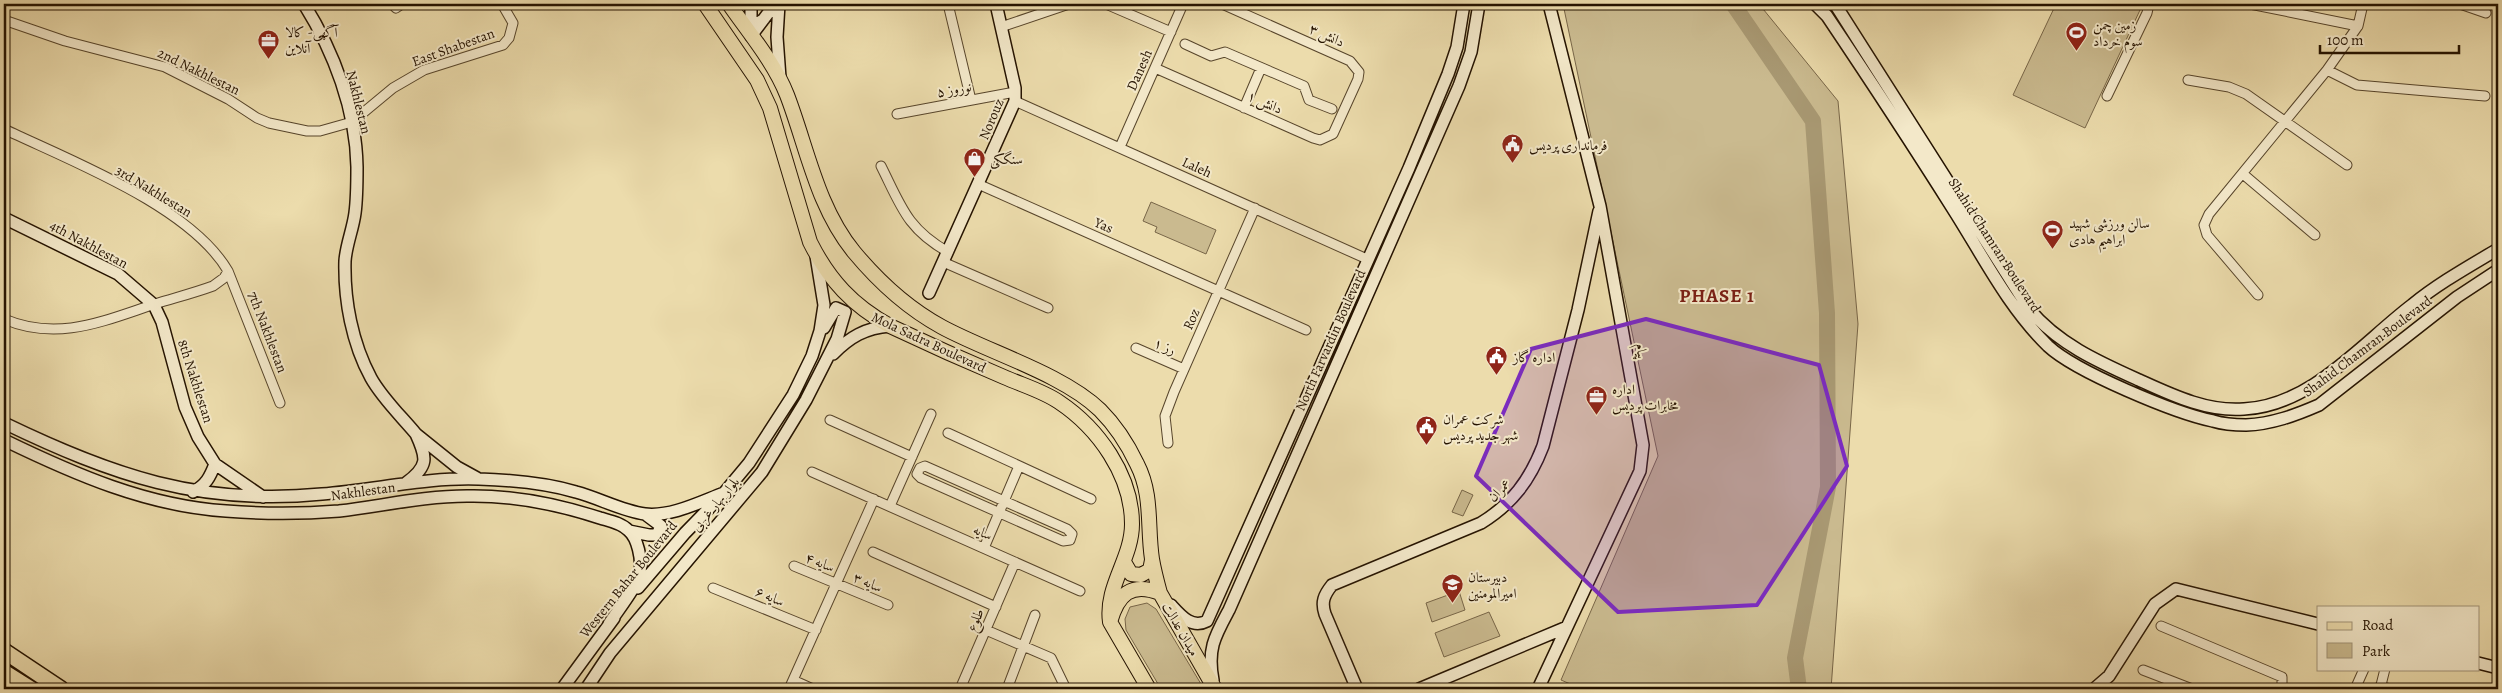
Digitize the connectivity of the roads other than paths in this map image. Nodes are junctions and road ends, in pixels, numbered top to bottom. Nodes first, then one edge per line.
1 (304, 4) edge
2 (392, 4) edge
3 (402, 4) edge
4 (502, 4) edge
5 (705, 4) edge
6 (729, 4) edge
7 (775, 4) edge
8 (779, 4) edge
9 (948, 4) edge
10 (996, 4) edge
11 (1069, 4) edge
12 (1106, 4) edge
13 (1183, 4) edge
14 (1222, 4) edge
15 (1464, 4) edge
16 (1478, 4) edge
17 (1549, 4) edge
18 (1815, 4) edge
19 (1835, 4) edge
20 (2149, 4) edge
21 (2250, 4) edge
22 (2363, 4) edge
23 (2460, 4) edge
24 (754, 7) edge
25 (2486, 13) dead end
26 (765, 18) junction
27 (4, 20) edge
28 (742, 23) junction
29 (2358, 26) junction
30 (1001, 27) junction
31 (1171, 32) junction
32 (752, 36) junction
33 (730, 38) junction
34 (1186, 44) dead end
35 (739, 52) junction
36 (1155, 68) junction
37 (1261, 68) junction
38 (2327, 70) junction
39 (780, 80) junction
40 (2188, 80) dead end
41 (1015, 96) junction
42 (2107, 96) dead end
43 (2485, 96) dead end
44 (971, 100) junction
45 (1348, 102) joint
46 (1244, 108) junction
47 (1332, 109) dead end
48 (897, 114) dead end
49 (352, 122) junction
50 (2286, 122) junction
51 (4, 129) edge
52 (1120, 147) junction
53 (2347, 165) dead end
54 (881, 166) dead end
55 (2243, 174) junction
56 (978, 184) junction
57 (1600, 206) junction
58 (1255, 208) junction
59 (4, 218) edge
60 (2315, 235) dead end
61 (2498, 249) edge
62 (816, 254) junction
63 (946, 257) junction
64 (1367, 260) junction
65 (2498, 270) edge
66 (228, 271) junction
67 (1218, 291) junction
68 (929, 294) dead end
69 (2258, 295) dead end
70 (154, 305) junction
71 (1048, 308) dead end
72 (4, 319) edge
73 (890, 326) junction
74 (1306, 330) dead end
75 (1136, 348) dead end
76 (813, 351) junction
77 (824, 363) junction
78 (1184, 369) junction
79 (280, 403) dead end
80 (931, 414) dead end
81 (830, 420) dead end
82 (4, 423) edge
83 (948, 433) dead end
84 (416, 434) junction
85 (4, 440) edge
86 (1168, 443) dead end
87 (912, 457) junction
88 (215, 464) junction
89 (1020, 466) junction
90 (812, 472) dead end
91 (479, 478) junction
92 (406, 483) junction
93 (193, 492) junction
94 (724, 493) junction
95 (264, 498) junction
96 (874, 499) junction
97 (1091, 499) dead end
98 (1004, 501) junction
99 (890, 506) junction
100 (999, 513) junction
101 (645, 514) junction
102 (629, 531) junction
103 (984, 548) junction
104 (873, 552) dead end
105 (1152, 560) junction
106 (1015, 562) junction
107 (1124, 562) junction
108 (794, 566) dead end
109 (837, 583) junction
110 (713, 588) dead end
111 (1080, 591) dead end
112 (1160, 593) junction
113 (888, 605) dead end
114 (996, 606) junction
115 (1035, 616) dead end
116 (1110, 622) junction
117 (609, 624) junction
118 (2317, 624) edge
119 (2161, 626) dead end
120 (1568, 627) junction
121 (816, 630) junction
122 (986, 630) junction
123 (1024, 647) junction
124 (4, 651) edge
125 (2480, 664) edge
126 (2498, 668) edge
127 (2143, 670) dead end
128 (2364, 670) edge
129 (2385, 670) edge
130 (4, 672) edge
131 (793, 680) junction
132 (1065, 688) edge
133 (1215, 688) edge
134 (2380, 688) edge
135 (31, 689) edge
136 (61, 689) edge
137 (562, 689) edge
138 (586, 689) edge
139 (789, 689) edge
140 (813, 689) edge
141 (960, 689) edge
142 (1007, 689) edge
143 (1148, 689) edge
144 (1357, 689) edge
145 (1419, 689) edge
146 (1538, 689) edge
147 (2094, 689) edge
148 (2192, 689) edge
149 (2282, 689) edge
150 (2355, 689) edge
151 (2390, 689) edge

1 - 49 street, Nakhlestan
2 - 3 street
4 - 49 street, East Shabestan
5 - 33 main road, Mola Sadra Boulevard
6 - 28 main road, Mola Sadra Boulevard
7 - 26 street
8 - 39 street
9 - 44 street
10 - 30 street, Norouz
11 - 30 street
12 - 31 street
13 - 31 street, Danesh
14 - 45 street, دانش ۳
15 - 64 street, North Farvardin Boulevard
16 - 133 street, North Farvardin Boulevard
17 - 57 street, پیام
18 - 65 street, Shahid Chamran Boulevard
19 - 61 street, Shahid Chamran Boulevard
20 - 42 street
21 - 29 street
22 - 29 street
23 - 25 street
24 - 26 street
24 - 28 street
26 - 32 street
27 - 49 street, 2nd Nakhlestan
28 - 32 main road, Mola Sadra Boulevard
28 - 33 main road
29 - 38 street
30 - 41 street, Norouz
31 - 36 street, Danesh
32 - 35 main road
32 - 39 main road, Mola Sadra Boulevard
33 - 35 main road, Mola Sadra Boulevard
34 - 37 street
35 - 62 main road, Mola Sadra Boulevard
36 - 46 street, دانش ۱
36 - 52 street, Danesh
37 - 46 street
37 - 47 street
38 - 43 street
38 - 50 street
39 - 105 main road, Mola Sadra Boulevard
40 - 50 street
41 - 44 street, نوروز ۵
41 - 52 street, Laleh
41 - 56 street, Norouz
44 - 48 street, نوروز ۵
45 - 46 street, دانش ۱
49 - 84 street, Nakhlestan
50 - 53 street
50 - 55 street
51 - 66 street, 3rd Nakhlestan
52 - 58 street, Laleh
54 - 63 street
55 - 60 street
55 - 69 street
56 - 63 street, Norouz
56 - 67 street, Yas
57 - 120 street, پیام
57 - 144 street, عمران
58 - 64 street, Laleh
58 - 67 street, Roz
59 - 70 street, 4th Nakhlestan
62 - 73 main road, Mola Sadra Boulevard
62 - 76 street
63 - 68 street, Norouz
63 - 71 street
64 - 112 street, North Farvardin Boulevard
66 - 70 street
66 - 79 street, 7th Nakhlestan
67 - 74 street, Yas
67 - 78 street, Roz
70 - 72 street
70 - 88 street, 8th Nakhlestan
73 - 77 street
73 - 107 main road, Mola Sadra Boulevard
75 - 78 street, رز ۱
76 - 77 street
76 - 94 street, بلوار بهار غربی
77 - 138 street
78 - 86 street, Roz
80 - 87 street
81 - 87 street
82 - 93 street, Nakhlestan
83 - 89 street
84 - 91 street
84 - 92 street
85 - 102 street, Nakhlestan
87 - 99 street
88 - 93 street
88 - 95 street
89 - 97 street
89 - 98 street
90 - 96 street, سایه
91 - 92 street, Nakhlestan
91 - 101 street, Nakhlestan
92 - 95 street, Nakhlestan
93 - 95 street, Nakhlestan
94 - 101 street, Nakhlestan
94 - 117 street, Western Bahar Boulevard
96 - 99 street, سایه
96 - 109 street
98 - 100 street
98 - 100 street
98 - 100 street
99 - 103 street, سایه
100 - 103 street
101 - 102 street, Nakhlestan
102 - 117 street
103 - 106 street, سایه
104 - 114 street
105 - 107 main road
105 - 112 main road, Mola Sadra Boulevard
106 - 111 street, سایه
106 - 114 street, طلوع
107 - 116 main road, Mola Sadra Boulevard
108 - 109 street, سایه ۴
109 - 113 street, سایه ۳
109 - 121 street
110 - 121 street, سایه ۶
112 - 116 main road, میدان عدالت
112 - 133 main road, میدان عدالت
114 - 122 street, طلوع
115 - 123 street
116 - 143 main road
117 - 137 street, Western Bahar Boulevard
118 - 147 street
119 - 149 street
120 - 145 street
120 - 146 street, پیام
121 - 131 street
122 - 123 street
122 - 141 street, طلوع
123 - 132 street
123 - 142 street
124 - 136 highway
125 - 126 street
127 - 148 street
128 - 150 street
129 - 134 street
130 - 135 highway
131 - 139 street
131 - 140 street
134 - 151 street

